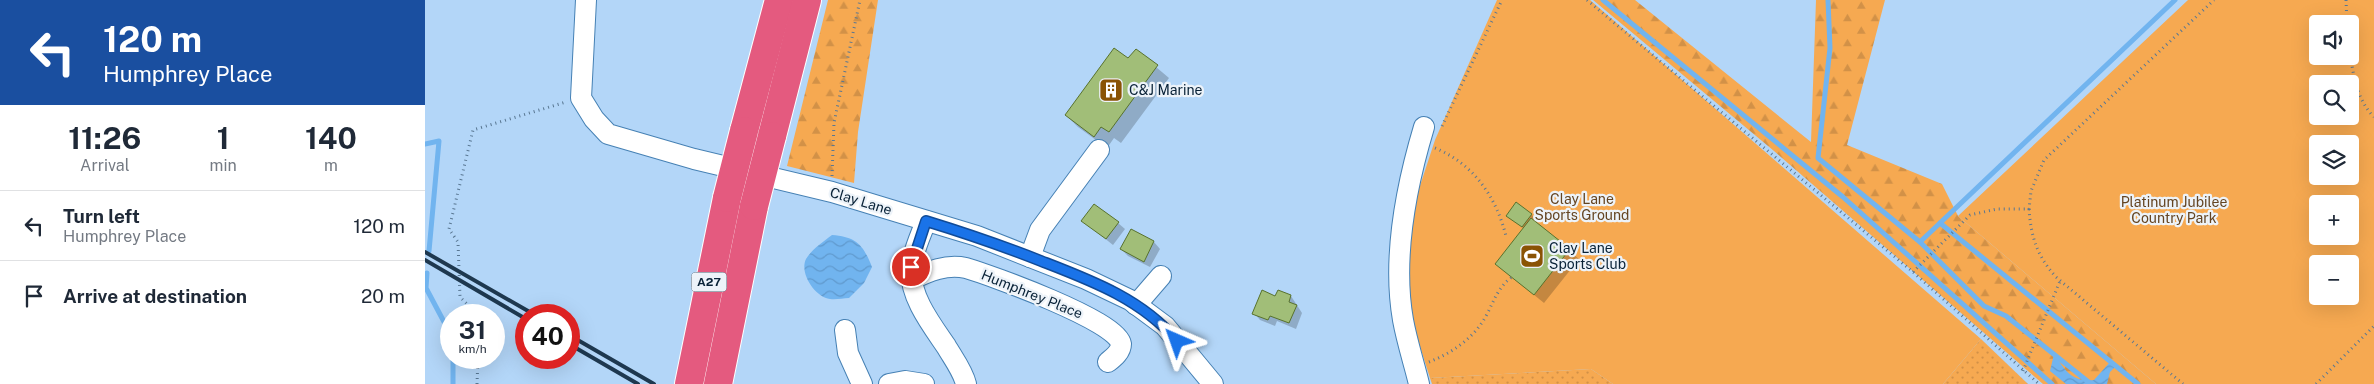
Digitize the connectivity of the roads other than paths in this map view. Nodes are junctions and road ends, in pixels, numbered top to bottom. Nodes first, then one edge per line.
1 (586, 0) edge
2 (779, 0) edge
3 (807, 0) edge
4 (1433, 133) road end
5 (1099, 150) dead end
6 (926, 221) junction
7 (1030, 257) junction
8 (1161, 276) dead end
9 (911, 280) junction
10 (1136, 305) junction
11 (845, 330) dead end
12 (1108, 362) dead end
13 (690, 375) edge
14 (719, 376) edge
15 (1417, 376) edge
16 (862, 384) edge
17 (889, 384) edge
18 (924, 384) edge
19 (966, 384) edge
20 (1213, 384) edge

1 - 6 street, Clay Lane
2 - 13 highway, A27, bridge
3 - 14 highway, A27, bridge
4 - 15 street
5 - 7 street
6 - 7 street, Clay Lane
6 - 9 street
7 - 10 street, Clay Lane
8 - 10 street
9 - 12 street, Humphrey Place
9 - 19 street
10 - 20 street, Clay Lane
11 - 16 street
17 - 18 street

